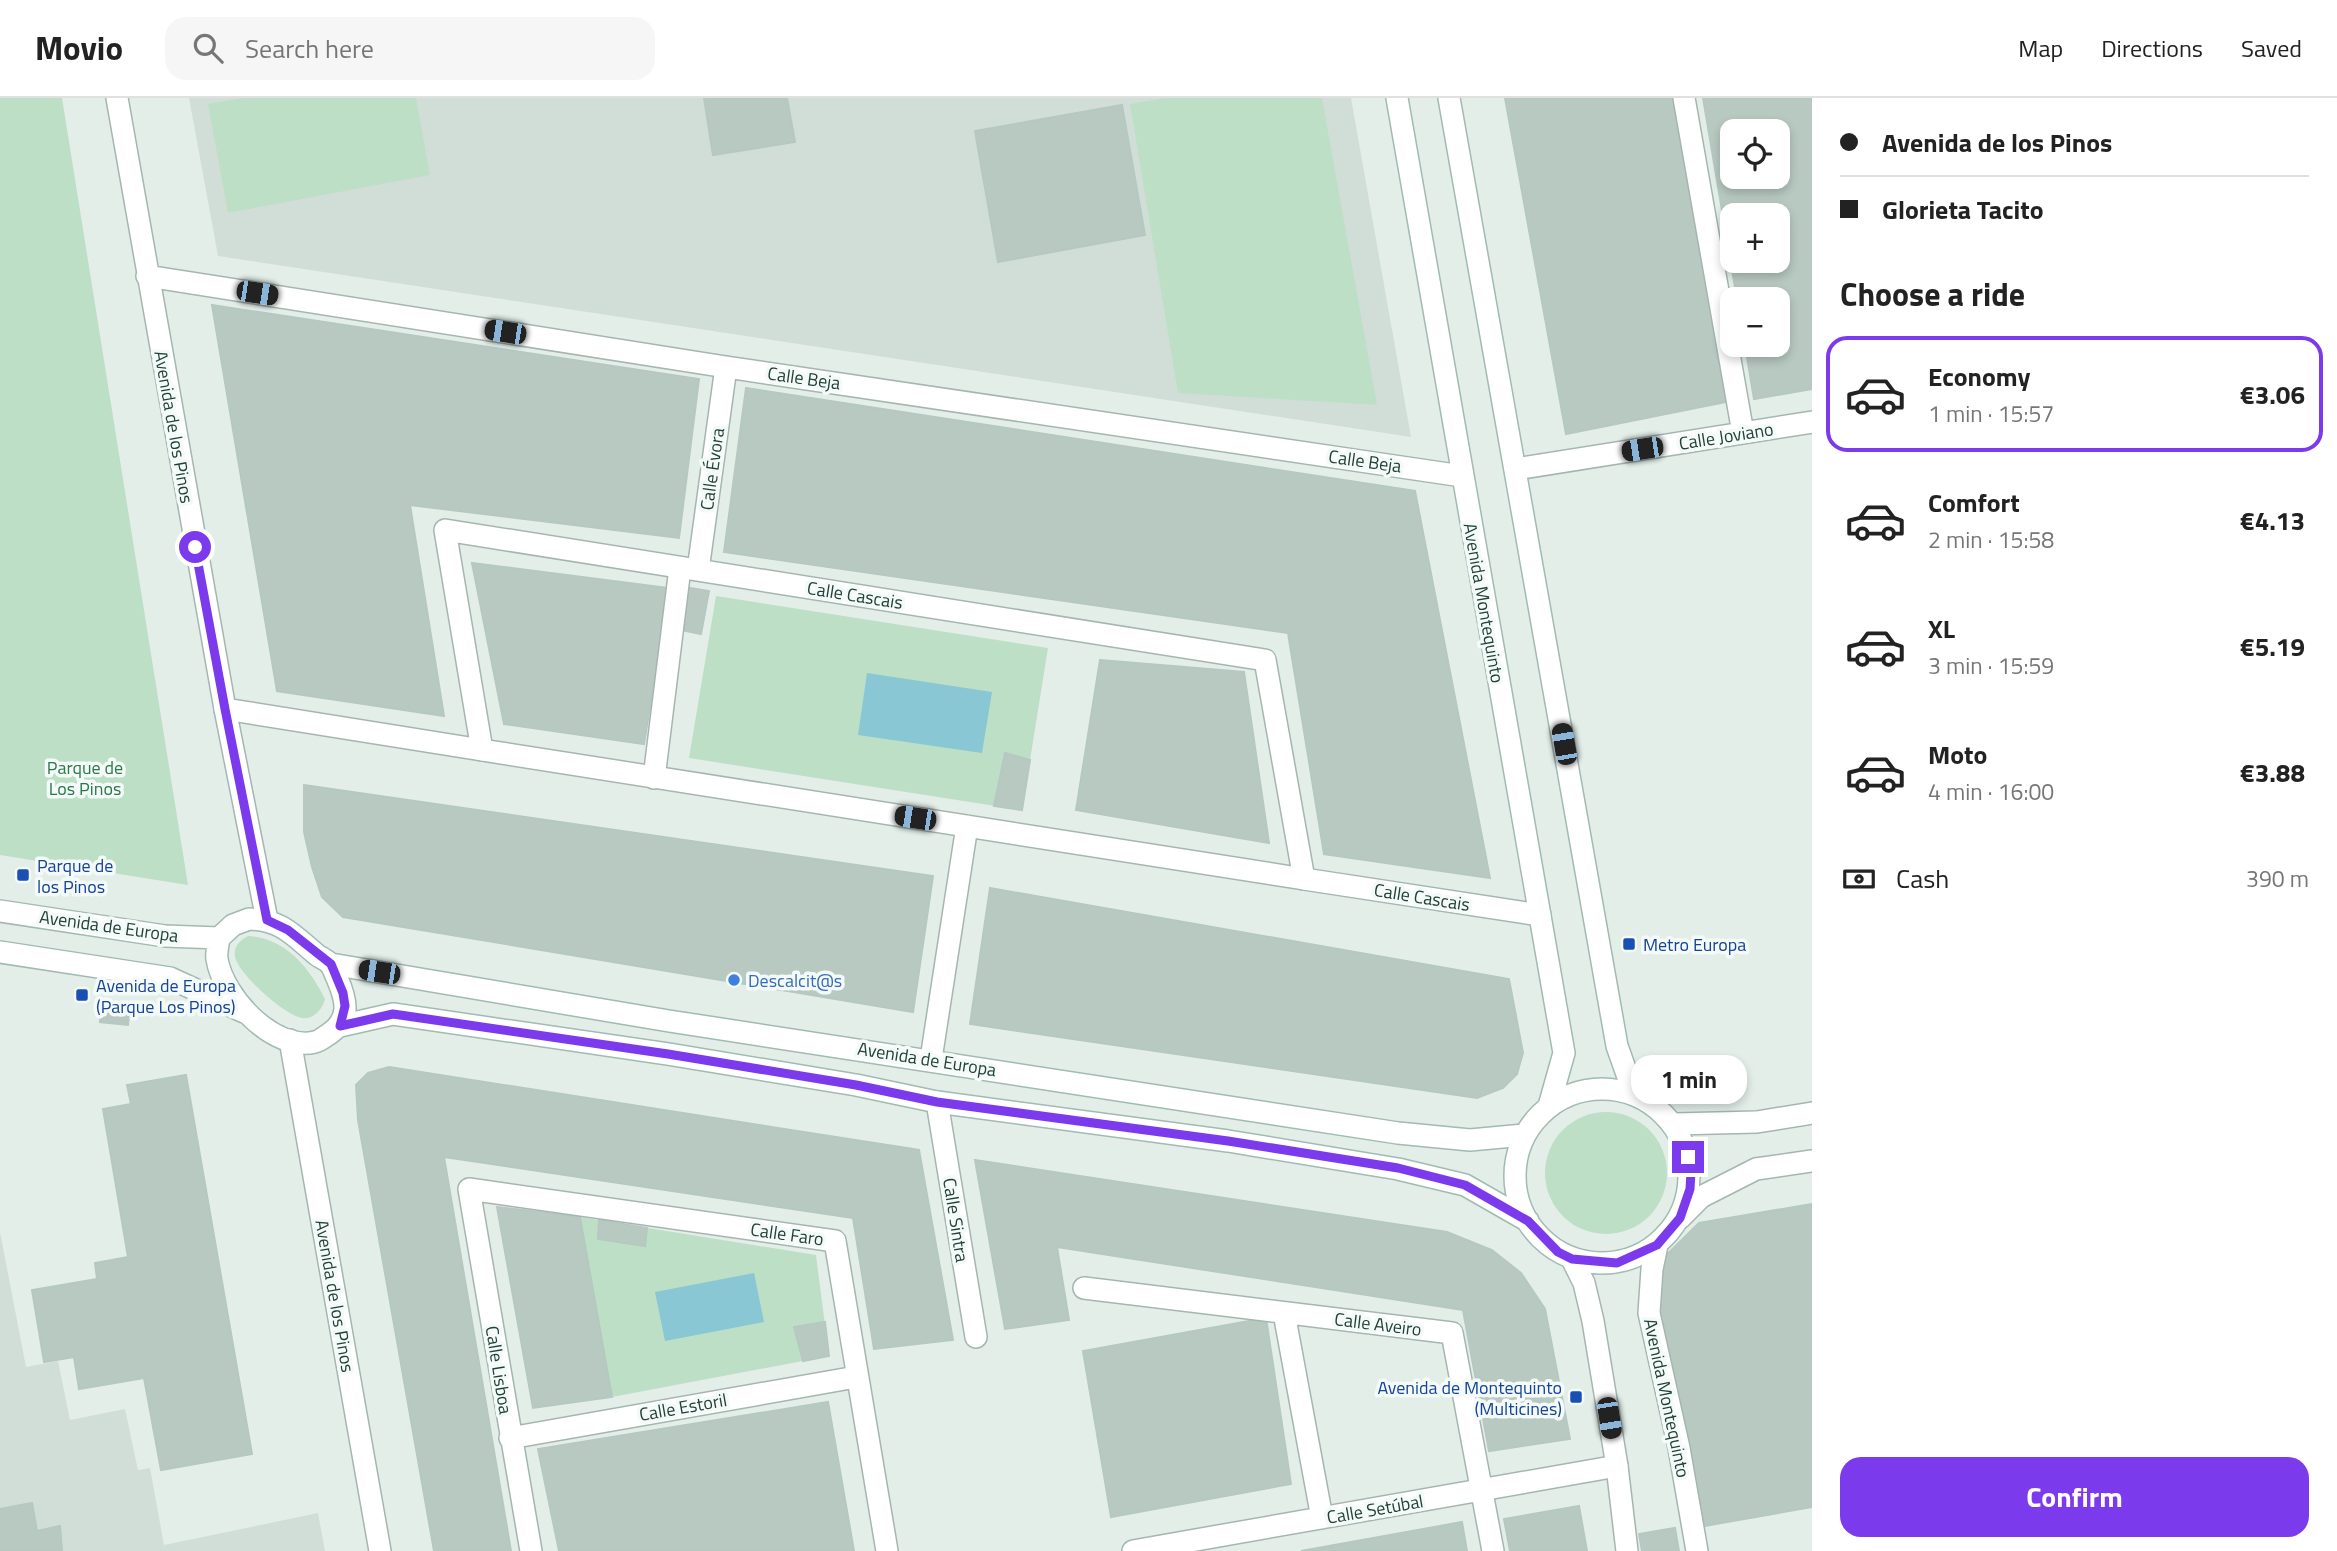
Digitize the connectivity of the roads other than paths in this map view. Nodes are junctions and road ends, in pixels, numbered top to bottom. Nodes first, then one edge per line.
1 (117, 98) edge
2 (1397, 98) edge
3 (1449, 98) edge
4 (1684, 98) edge
5 (147, 276) junction
6 (726, 367) junction
7 (1812, 422) edge
8 (1743, 433) junction
9 (1516, 470) junction
10 (1462, 476) junction
11 (689, 569) junction
12 (225, 709) junction
13 (482, 750) junction
14 (654, 778) junction
15 (967, 826) junction
16 (1304, 879) junction
17 (0, 911) edge
18 (1540, 915) junction
19 (267, 920) junction
20 (219, 938) junction
21 (0, 952) edge
22 (331, 964) junction
23 (245, 1013) junction
24 (340, 1026) junction
25 (290, 1040) junction
26 (932, 1059) junction
27 (1634, 1094) junction
28 (937, 1102) junction
29 (1549, 1106) junction
30 (1812, 1113) edge
31 (1674, 1124) junction
32 (1524, 1135) junction
33 (1812, 1161) edge
34 (469, 1189) joint
35 (1680, 1218) junction
36 (1528, 1221) junction
37 (1657, 1245) junction
38 (1572, 1259) junction
39 (1084, 1287) dead end
40 (1284, 1313) junction
41 (975, 1337) dead end
42 (856, 1377) junction
43 (510, 1438) junction
44 (1617, 1466) junction
45 (1481, 1490) junction
46 (1322, 1518) junction
47 (1216, 1544) edge
48 (380, 1551) edge
49 (531, 1551) edge
50 (887, 1551) edge
51 (1133, 1551) edge
52 (1493, 1551) edge
53 (1627, 1551) edge
54 (1698, 1551) edge

1 - 5 street, Avenida de los Pinos
2 - 10 street, Avenida Montequinto
3 - 9 street
4 - 8 street
5 - 6 street, Calle Beja
5 - 12 street, Avenida de los Pinos
6 - 10 street, Calle Beja
6 - 11 street, Calle Évora
7 - 8 street, Calle Joviano
8 - 9 street, Calle Joviano
9 - 27 street
10 - 18 street, Avenida Montequinto
11 - 13 street, Calle Cascais
11 - 14 street, Calle Évora
11 - 16 street, Calle Cascais
12 - 13 street, Calle Cascais
12 - 19 street, Avenida de los Pinos
13 - 14 street, Calle Cascais
14 - 15 street, Calle Cascais
15 - 16 street, Calle Cascais
15 - 26 street
16 - 18 street, Calle Cascais
17 - 20 street, Avenida de Europa
18 - 29 street, Avenida Montequinto
19 - 20 street
19 - 22 street
20 - 23 street
21 - 23 street
22 - 24 street
22 - 26 street, Avenida de Europa
23 - 25 street
24 - 25 street
24 - 28 street
25 - 48 street, Avenida de los Pinos
26 - 32 street, Avenida de Europa
27 - 29 street
27 - 31 street
28 - 36 street
28 - 41 street, Calle Sintra
29 - 32 street
30 - 31 street
31 - 35 street
32 - 36 street
33 - 35 street
34 - 42 street, Calle Faro
34 - 43 street, Calle Lisboa
35 - 37 street
36 - 38 street
37 - 38 street
37 - 54 street, Avenida Montequinto
38 - 44 street
39 - 40 street, Calle Aveiro
40 - 45 street, Calle Aveiro
40 - 46 street
42 - 43 street, Calle Estoril
42 - 50 street, Calle Faro
43 - 49 street, Calle Lisboa
44 - 45 street, Calle Setúbal
44 - 53 street
45 - 46 street, Calle Setúbal
45 - 52 street, Calle Aveiro
46 - 47 street, Calle Setúbal
47 - 51 street, Calle Setúbal

